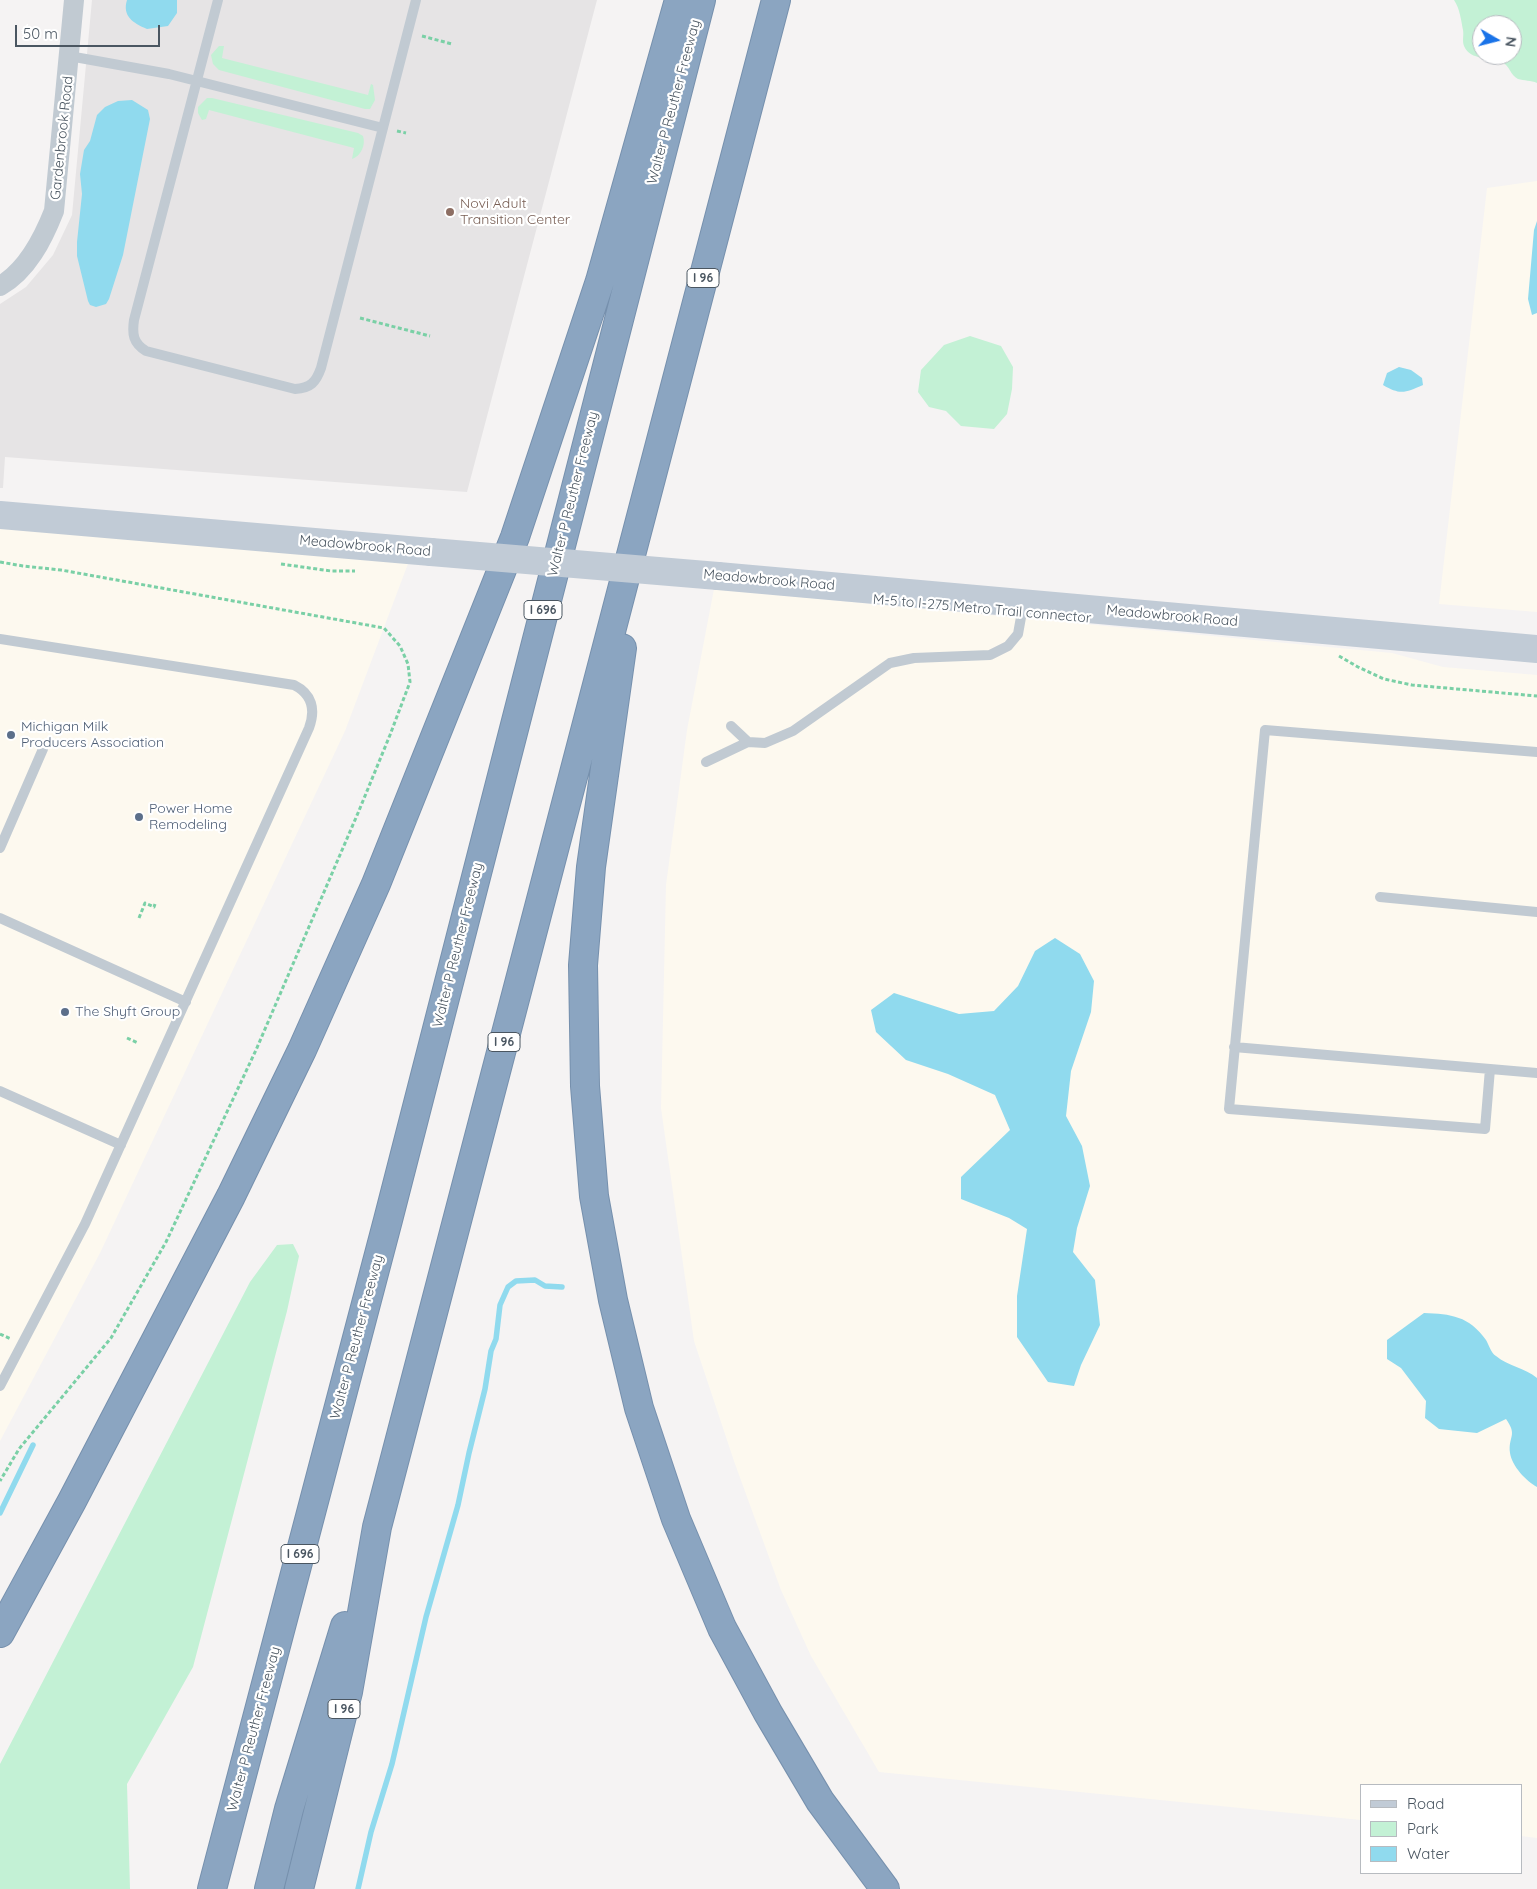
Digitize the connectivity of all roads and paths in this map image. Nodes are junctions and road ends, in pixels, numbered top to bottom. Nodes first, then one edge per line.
1 (74, 0) edge
2 (218, 0) edge
3 (416, 0) edge
4 (679, 0) edge
5 (701, 0) edge
6 (776, 0) edge
7 (421, 36) dead end
8 (452, 44) dead end
9 (70, 56) junction
10 (197, 80) junction
11 (383, 128) junction
12 (396, 130) dead end
13 (406, 133) dead end
14 (0, 286) edge
15 (360, 318) dead end
16 (430, 336) dead end
17 (0, 515) edge
18 (631, 557) junction
19 (1024, 602) junction
20 (0, 639) edge
21 (1537, 649) edge
22 (1335, 655) dead end
23 (1537, 696) edge
24 (731, 726) dead end
25 (748, 742) junction
26 (43, 749) dead end
27 (1537, 752) edge
28 (706, 762) dead end
29 (0, 848) edge
30 (1380, 897) dead end
31 (155, 904) dead end
32 (1537, 912) edge
33 (0, 918) edge
34 (139, 918) dead end
35 (186, 1002) junction
36 (127, 1038) dead end
37 (138, 1043) dead end
38 (1234, 1048) junction
39 (1490, 1069) junction
40 (1537, 1073) edge
41 (0, 1091) edge
42 (121, 1146) junction
43 (0, 1334) edge
44 (11, 1339) dead end
45 (0, 1386) edge
46 (377, 1527) junction
47 (0, 1633) edge
48 (212, 1889) edge
49 (268, 1889) edge
50 (299, 1889) edge
51 (885, 1889) edge

1 - 9 street, Gardenbrook Road
2 - 10 lane
3 - 11 lane
4 - 47 highway
5 - 48 highway, Walter P Reuther Freeway / I 696
6 - 18 highway, I 96
7 - 8 path
9 - 10 lane
9 - 14 street, Gardenbrook Road
10 - 11 lane
10 - 11 lane
12 - 13 path
15 - 16 path
17 - 19 street, Meadowbrook Road, bridge
18 - 46 highway, I 96
18 - 51 highway
19 - 21 street, Meadowbrook Road
19 - 25 lane
20 - 35 lane
22 - 23 path
24 - 25 lane
25 - 28 lane
26 - 29 lane
27 - 38 lane
30 - 32 lane
31 - 34 path
33 - 35 lane
35 - 42 lane
36 - 37 path
38 - 39 lane
38 - 39 lane
39 - 40 lane
41 - 42 lane
42 - 45 lane
43 - 44 path
46 - 49 highway
46 - 50 highway, I 96

